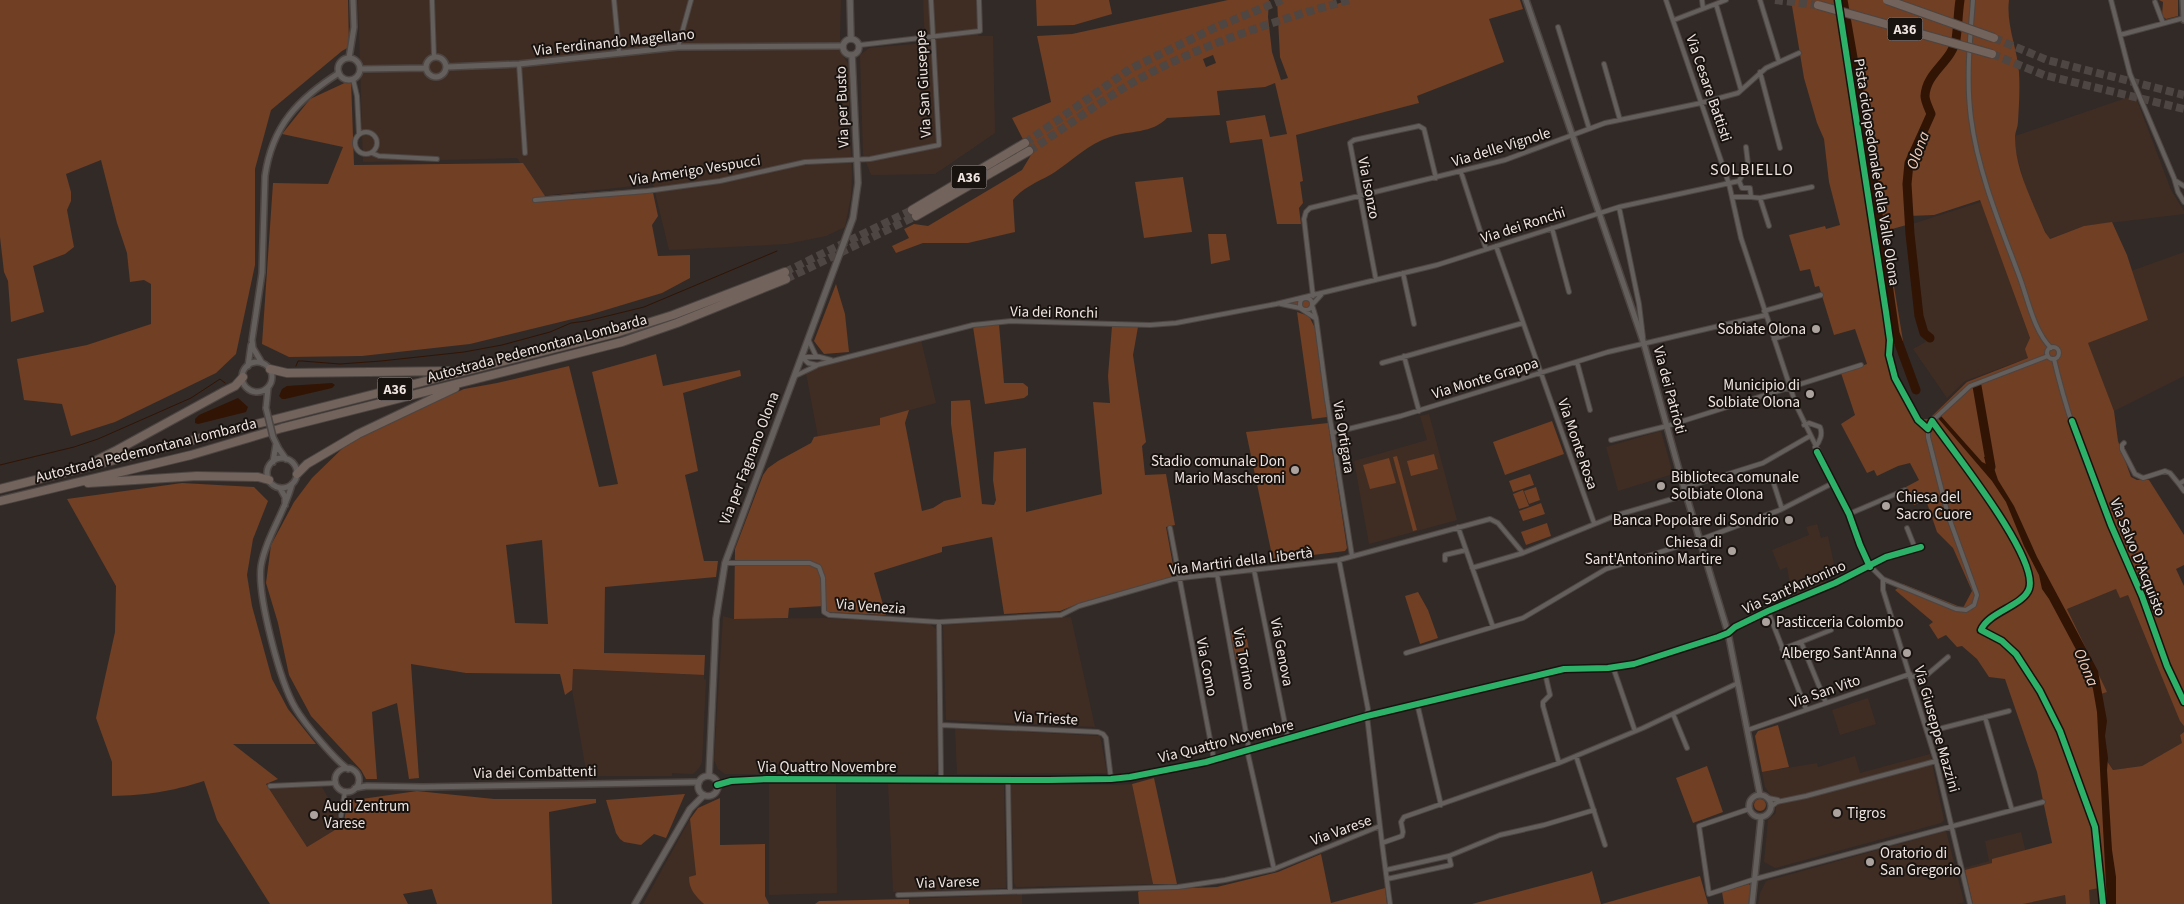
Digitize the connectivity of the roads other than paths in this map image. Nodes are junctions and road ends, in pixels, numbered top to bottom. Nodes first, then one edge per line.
1 (353, 0) edge
2 (432, 0) edge
3 (614, 0) edge
4 (691, 0) edge
5 (850, 0) edge
6 (931, 0) edge
7 (979, 0) edge
8 (1526, 0) edge
9 (1666, 0) edge
10 (1702, 0) edge
11 (1726, 0) edge
12 (1760, 0) edge
13 (1887, 0) edge
14 (1973, 0) edge
15 (2111, 0) edge
16 (2183, 0) edge
17 (2155, 2) dead end
18 (1716, 4) junction
19 (1818, 5) dead end
20 (1703, 8) junction
21 (2184, 19) edge
22 (1674, 20) junction
23 (2163, 23) junction
24 (1558, 27) dead end
25 (2120, 35) junction
26 (932, 36) junction
27 (851, 38) junction
28 (1994, 38) tunnel mouth
29 (860, 45) junction
30 (678, 46) junction
31 (843, 46) junction
32 (619, 52) junction
33 (1799, 52) dead end
34 (1992, 54) tunnel mouth
35 (852, 55) junction
36 (434, 57) junction
37 (349, 58) junction
38 (1779, 62) junction
39 (519, 64) junction
40 (1604, 64) dead end
41 (447, 67) junction
42 (426, 68) junction
43 (360, 69) junction
44 (1760, 72) junction
45 (339, 73) junction
46 (353, 79) junction
47 (1741, 90) junction
48 (1701, 103) junction
49 (1620, 120) junction
50 (1589, 128) junction
51 (359, 134) junction
52 (1572, 136) junction
53 (1025, 143) tunnel mouth
54 (1746, 147) dead end
55 (1780, 148) dead end
56 (1029, 151) tunnel mouth
57 (525, 152) dead end
58 (372, 153) junction
59 (437, 159) dead end
60 (856, 159) junction
61 (1461, 172) junction
62 (1436, 178) junction
63 (2174, 178) junction
64 (1739, 181) junction
65 (1729, 184) junction
66 (2184, 186) edge
67 (1812, 187) dead end
68 (1359, 195) junction
69 (1732, 197) junction
70 (1751, 197) junction
71 (1760, 198) junction
72 (535, 200) dead end
73 (2184, 202) edge
74 (1619, 207) junction
75 (1598, 213) junction
76 (1770, 226) dead end
77 (1552, 228) junction
78 (1496, 246) junction
79 (1486, 249) junction
80 (1403, 273) junction
81 (1376, 280) junction
82 (1570, 292) dead end
83 (1324, 293) junction
84 (1821, 295) dead end
85 (1313, 296) junction
86 (1304, 297) junction
87 (1276, 304) junction
88 (1639, 304) junction
89 (1312, 305) junction
90 (1630, 306) junction
91 (1303, 309) junction
92 (1765, 313) junction
93 (1317, 320) junction
94 (1414, 324) dead end
95 (1523, 324) junction
96 (1800, 330) dead end
97 (808, 339) junction
98 (1774, 339) junction
99 (252, 340) junction
100 (1644, 344) junction
101 (2051, 348) junction
102 (1404, 356) junction
103 (2048, 356) junction
104 (802, 357) junction
105 (818, 357) junction
106 (2054, 359) junction
107 (833, 361) junction
108 (1576, 362) junction
109 (262, 363) junction
110 (1382, 363) dead end
111 (817, 365) junction
112 (1860, 365) dead end
113 (248, 366) junction
114 (270, 370) junction
115 (466, 371) junction
116 (1542, 373) junction
117 (242, 377) junction
118 (794, 377) junction
119 (470, 381) junction
120 (268, 388) junction
121 (1790, 388) junction
122 (254, 391) junction
123 (266, 406) junction
124 (1590, 410) dead end
125 (1419, 411) junction
126 (1804, 425) junction
127 (1666, 426) junction
128 (1332, 433) junction
129 (1810, 436) junction
130 (1612, 440) dead end
131 (2124, 443) dead end
132 (276, 444) junction
133 (1815, 447) junction
134 (286, 458) junction
135 (273, 462) junction
136 (74, 470) junction
137 (297, 474) junction
138 (1771, 475) dead end
139 (269, 480) junction
140 (2184, 481) edge
141 (1833, 483) junction
142 (68, 484) junction
143 (292, 484) junction
144 (2179, 484) junction
145 (280, 488) junction
146 (1684, 488) junction
147 (0, 489) edge
148 (1905, 490) dead end
149 (2184, 491) edge
150 (1686, 495) junction
151 (0, 501) edge
152 (285, 508) junction
153 (1782, 509) junction
154 (1849, 514) junction
155 (1594, 523) junction
156 (1458, 527) junction
157 (1170, 528) dead end
158 (1907, 528) dead end
159 (1699, 540) junction
160 (1920, 547) dead end
161 (1915, 548) junction
162 (1466, 550) junction
163 (1523, 553) junction
164 (1352, 556) junction
165 (1339, 560) junction
166 (1445, 560) dead end
167 (725, 563) junction
168 (1870, 567) junction
169 (1472, 568) junction
170 (1254, 570) junction
171 (1217, 574) junction
172 (1178, 578) junction
173 (1883, 579) junction
174 (1768, 611) junction
175 (939, 622) junction
176 (1493, 627) junction
177 (1831, 630) dead end
178 (1728, 633) junction
179 (1801, 642) junction
180 (1782, 649) junction
181 (1406, 653) dead end
182 (1948, 657) dead end
183 (1613, 667) junction
184 (1545, 673) junction
185 (1910, 675) junction
186 (1738, 683) junction
187 (1826, 702) junction
188 (2184, 702) edge
189 (1417, 703) junction
190 (1806, 709) junction
191 (2009, 711) dead end
192 (1673, 714) junction
193 (1367, 716) junction
194 (1985, 717) junction
195 (941, 725) junction
196 (1748, 730) junction
197 (1635, 731) junction
198 (1927, 732) junction
199 (1288, 739) junction
200 (1687, 748) dead end
201 (1248, 749) junction
202 (1576, 756) junction
203 (336, 758) junction
204 (1214, 760) junction
205 (1936, 761) junction
206 (1559, 763) junction
207 (348, 768) junction
208 (338, 773) junction
209 (709, 776) junction
210 (359, 778) junction
211 (1111, 779) junction
212 (941, 780) junction
213 (1008, 780) junction
214 (699, 782) junction
215 (336, 783) junction
216 (717, 785) junction
217 (270, 786) dead end
218 (372, 786) junction
219 (356, 788) junction
220 (346, 792) junction
221 (704, 795) junction
222 (1760, 795) junction
223 (1768, 798) junction
224 (1780, 801) junction
225 (2042, 802) dead end
226 (1442, 805) junction
227 (1772, 806) junction
228 (1749, 809) junction
229 (1594, 810) junction
230 (2012, 810) junction
231 (341, 816) dead end
232 (1761, 818) junction
233 (1380, 826) junction
234 (1951, 826) junction
235 (1382, 843) junction
236 (1605, 845) dead end
237 (1450, 856) junction
238 (1274, 869) junction
239 (1386, 870) junction
240 (1387, 879) junction
241 (1755, 879) junction
242 (1010, 891) junction
243 (898, 895) dead end
244 (635, 904) edge
245 (1390, 904) edge
246 (1752, 904) edge
247 (1970, 904) edge

1 - 37 street
2 - 36 street
3 - 32 street
4 - 30 street
5 - 27 main road
6 - 26 street, Via San Giuseppe
7 - 26 street
8 - 52 street, Via dei Patrioti
9 - 22 street, Via Cesare Battisti
10 - 20 street
11 - 18 street
12 - 38 street
13 - 28 highway, A36, bridge
14 - 101 street
15 - 25 street
16 - 21 street
17 - 23 street
18 - 20 street
18 - 47 street
19 - 34 highway, A36, bridge
20 - 22 street
21 - 23 street
22 - 48 street, Via Cesare Battisti
23 - 25 street
24 - 50 street
25 - 63 street
26 - 29 street
26 - 60 street, Via San Giuseppe
27 - 29 main road
27 - 31 main road, Via per Busto
29 - 35 main road, Via per Busto
30 - 31 street, Via Ferdinando Magellano
30 - 32 street, Via Ferdinando Magellano
31 - 35 main road, Via per Busto
32 - 39 street, Via Ferdinando Magellano
33 - 38 street
35 - 60 main road, Via per Busto
36 - 41 street
36 - 42 street
37 - 43 street
37 - 45 street
38 - 44 street
39 - 41 street, Via Ferdinando Magellano
39 - 57 street
40 - 49 street
41 - 42 street, Via Ferdinando Magellano
42 - 43 street, Via Ferdinando Magellano
43 - 46 street
44 - 47 street
44 - 55 street
45 - 46 street
45 - 99 street
46 - 51 street
47 - 48 street, Via delle Vignole
48 - 49 street, Via delle Vignole
48 - 65 street, Via Cesare Battisti
49 - 50 street, Via delle Vignole
50 - 52 street, Via delle Vignole
51 - 58 street
51 - 58 street
52 - 61 street, Via delle Vignole
52 - 75 street, Via dei Patrioti
53 - 56 highway, A36
54 - 64 street
58 - 59 street
60 - 72 street, Via Amerigo Vespucci
60 - 97 main road, Via per Fagnano Olona
61 - 62 street, Via delle Vignole
61 - 79 street
62 - 68 street, Via delle Vignole
62 - 68 street, Via Isonzo
63 - 66 street
63 - 73 street
64 - 65 street, Via dei Ronchi
64 - 70 street
65 - 69 street, Via Cesare Battisti
65 - 74 street, Via dei Ronchi
67 - 71 street
68 - 81 street, Via Isonzo
68 - 85 street, Via delle Vignole
69 - 70 street
69 - 92 street, Via Cesare Battisti
70 - 71 street
71 - 76 street
74 - 75 street, Via dei Ronchi
74 - 88 street
75 - 77 street, Via dei Ronchi
75 - 90 street, Via dei Patrioti
77 - 78 street, Via dei Ronchi
77 - 82 street
78 - 79 street, Via dei Ronchi
78 - 95 street, Via Monte Rosa
79 - 80 street, Via dei Ronchi
80 - 81 street, Via dei Ronchi
80 - 94 street
81 - 83 street, Via dei Ronchi
83 - 85 street, Via dei Ronchi
83 - 89 street
84 - 92 street, Via Monte Grappa
85 - 86 street, Via dei Ronchi
86 - 87 street, Via dei Ronchi
86 - 89 street
86 - 91 street
87 - 91 street, Via dei Ronchi
87 - 107 street, Via dei Ronchi
88 - 90 street
88 - 100 street
89 - 91 street
89 - 93 street, Via Ortigara
90 - 100 street, Via dei Patrioti
91 - 93 street
92 - 98 street, Via Cesare Battisti
92 - 100 street, Via Monte Grappa
93 - 128 street, Via Ortigara
95 - 102 street
95 - 116 street, Via Monte Rosa
96 - 98 street
97 - 104 main road, Via per Fagnano Olona
97 - 105 street
98 - 121 street, Via Cesare Battisti
99 - 109 street
99 - 113 street
100 - 108 street, Via Monte Grappa
100 - 127 street, Via dei Patrioti
101 - 103 street
101 - 106 street
102 - 110 street
102 - 125 street
103 - 106 street
103 - 173 street
104 - 105 street
104 - 111 street
104 - 118 main road, Via per Fagnano Olona
105 - 107 street
106 - 188 street, Via Salvo D'Acquisto
107 - 111 street, Via dei Ronchi
108 - 116 street, Via Monte Grappa
108 - 124 street
109 - 113 street
109 - 114 street
111 - 118 street, Via dei Ronchi
112 - 121 street
113 - 117 street
114 - 115 highway
114 - 120 street
115 - 119 highway, Autostrada Pedemontana Lombarda / A36
115 - 136 highway, Autostrada Pedemontana Lombarda / A36
116 - 125 street, Via Monte Grappa
116 - 155 street, Via Monte Rosa
117 - 122 street
117 - 136 highway
118 - 167 main road, Via per Fagnano Olona
119 - 137 highway
119 - 142 highway, Autostrada Pedemontana Lombarda / A36
120 - 122 street
120 - 123 street
121 - 126 street, Via Cesare Battisti
121 - 127 street
122 - 123 street
123 - 132 street, bridge
125 - 128 street, Via Monte Grappa
126 - 129 street, Via Cesare Battisti
126 - 133 street
127 - 130 street
127 - 146 street, Via dei Patrioti
128 - 164 street, Via Ortigara
129 - 133 street, Via Cesare Battisti
129 - 146 street
131 - 144 street
132 - 134 street
132 - 135 street
133 - 141 street, Via Cesare Battisti
134 - 135 street
134 - 137 street
135 - 139 street
136 - 147 highway, Autostrada Pedemontana Lombarda / A36
137 - 143 street
138 - 153 street
139 - 142 highway
139 - 145 street
140 - 144 street
141 - 153 street
141 - 154 street, Via Cesare Battisti
142 - 151 highway, Autostrada Pedemontana Lombarda / A36
143 - 145 street
143 - 152 street
144 - 149 street
145 - 152 street
146 - 150 street, Via dei Patrioti
148 - 154 street
150 - 155 street
150 - 159 street, Via dei Patrioti
152 - 203 street
153 - 159 street
154 - 168 street, Via Cesare Battisti
155 - 163 street
156 - 162 street
156 - 163 street, Via Martiri della Libertà
156 - 164 street, Via Martiri della Libertà
157 - 172 street
158 - 161 street
159 - 176 street
159 - 178 street, Via dei Patrioti
160 - 161 street, Via Sant'Antonino
161 - 168 street, Via Sant'Antonino
162 - 166 street
162 - 169 street
163 - 169 street
164 - 165 street, Via Martiri della Libertà
165 - 170 street, Via Martiri della Libertà
165 - 193 street
167 - 175 street, Via Venezia
167 - 209 main road, Via per Fagnano Olona
168 - 173 street
168 - 174 street, Via Sant'Antonino
169 - 176 street
170 - 171 street, Via Martiri della Libertà
170 - 199 street, Via Genova
171 - 172 street, Via Martiri della Libertà
171 - 201 street, Via Torino
172 - 175 street, Via Martiri della Libertà
172 - 204 street, Via Como
173 - 185 street, Via Giuseppe Mazzini
174 - 178 street, Via Sant'Antonino
174 - 180 street
175 - 195 street
176 - 181 street
177 - 179 street
178 - 183 street, Via Quattro Novembre
178 - 186 street, Via dei Patrioti
179 - 180 street
179 - 187 street
180 - 190 street
182 - 185 street, Via San Vito
183 - 184 street, Via Quattro Novembre
183 - 197 street
184 - 189 street, Via Quattro Novembre
184 - 206 street
185 - 187 street, Via San Vito
185 - 198 street, Via Giuseppe Mazzini
186 - 192 street, Via Varese
186 - 196 street, Via dei Patrioti
187 - 190 street, Via San Vito
189 - 193 street, Via Quattro Novembre
189 - 226 street
190 - 196 street, Via San Vito
191 - 194 street
192 - 197 street, Via Varese
192 - 200 street
193 - 199 street, Via Quattro Novembre
193 - 233 street
194 - 198 street
194 - 230 street
195 - 211 street, Via Trieste
195 - 212 street
196 - 222 street, Via dei Patrioti
197 - 202 street, Via Varese
198 - 205 street, Via Giuseppe Mazzini
199 - 201 street, Via Quattro Novembre
201 - 204 street, Via Quattro Novembre
201 - 238 street, Via Torino
202 - 206 street, Via Varese
202 - 229 street
203 - 207 street
203 - 208 street
204 - 211 street, Via Quattro Novembre
205 - 224 street
205 - 234 street, Via Giuseppe Mazzini
206 - 226 street, Via Varese
207 - 208 street
207 - 210 street
208 - 215 street
209 - 214 main road
209 - 216 main road
210 - 218 street
210 - 219 street
211 - 213 street, Via Quattro Novembre
212 - 213 street, Via Quattro Novembre
212 - 216 street, Via Quattro Novembre
213 - 242 street
214 - 218 street, Via dei Combattenti
214 - 221 main road
215 - 217 street
215 - 220 street
216 - 221 main road
218 - 219 street, Via dei Combattenti
219 - 220 street, Via dei Combattenti
220 - 231 street
221 - 244 main road
222 - 223 street
222 - 228 street
223 - 224 street
223 - 227 street
224 - 227 street
225 - 230 street
226 - 235 street, Via Varese
227 - 232 street
228 - 232 street
228 - 241 street
229 - 236 street
229 - 237 street
230 - 234 street
232 - 241 street
233 - 235 street, Via Varese
233 - 238 street, Via Varese
234 - 241 street
234 - 247 street, Via Giuseppe Mazzini
235 - 239 street
237 - 239 street
237 - 240 street
238 - 242 street, Via Varese
239 - 240 street
240 - 245 street
241 - 246 street
242 - 243 street, Via Varese

